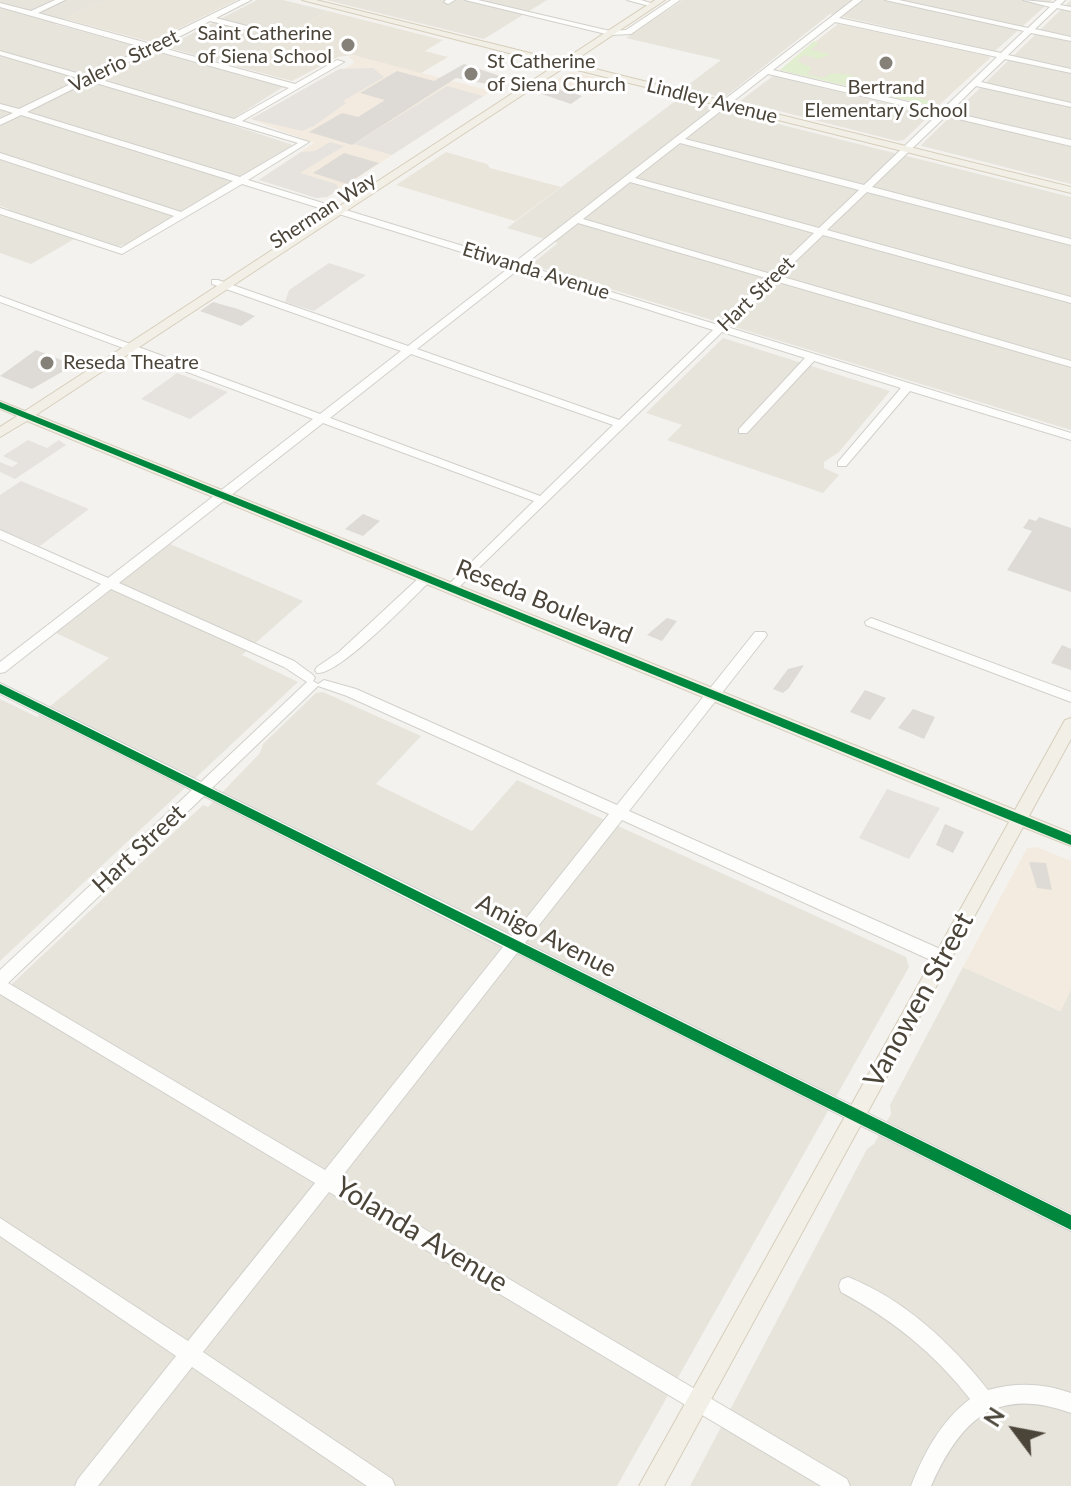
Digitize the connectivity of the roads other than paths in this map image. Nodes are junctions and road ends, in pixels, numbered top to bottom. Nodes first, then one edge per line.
1 (61, 0) edge
2 (247, 0) edge
3 (306, 0) edge
4 (469, 0) edge
5 (631, 0) edge
6 (676, 0) edge
7 (858, 0) edge
8 (889, 0) edge
9 (1027, 0) edge
10 (651, 2) edge
11 (1058, 3) edge
12 (0, 5) edge
13 (1071, 9) edge
14 (31, 14) junction
15 (209, 19) junction
16 (833, 19) junction
17 (248, 29) dead end
18 (1029, 30) junction
19 (607, 32) junction
20 (1071, 39) edge
21 (152, 47) junction
22 (0, 53) edge
23 (1002, 56) junction
24 (340, 62) dead end
25 (558, 62) junction
26 (767, 71) junction
27 (1071, 71) edge
28 (88, 79) junction
29 (974, 83) junction
30 (296, 87) junction
31 (725, 104) junction
32 (1071, 105) edge
33 (0, 106) edge
34 (20, 112) junction
35 (943, 113) junction
36 (236, 121) junction
37 (0, 122) edge
38 (679, 140) junction
39 (1071, 143) edge
40 (906, 149) junction
41 (0, 156) edge
42 (629, 179) junction
43 (241, 181) junction
44 (865, 188) junction
45 (1071, 190) edge
46 (334, 209) junction
47 (0, 211) edge
48 (183, 216) junction
49 (576, 220) junction
50 (821, 231) junction
51 (1071, 242) edge
52 (518, 266) junction
53 (773, 278) junction
54 (219, 284) junction
55 (0, 299) edge
56 (1071, 300) edge
57 (720, 328) junction
58 (125, 345) junction
59 (407, 351) junction
60 (812, 357) junction
61 (1071, 364) edge
62 (908, 386) junction
63 (0, 405) edge
64 (21, 414) junction
65 (321, 418) junction
66 (0, 422) edge
67 (1071, 422) edge
68 (621, 424) junction
69 (743, 431) dead end
70 (0, 433) edge
71 (1067, 435) edge
72 (842, 464) dead end
73 (222, 496) junction
74 (541, 500) junction
75 (0, 534) edge
76 (426, 578) junction
77 (110, 583) junction
78 (451, 588) junction
79 (871, 622) dead end
80 (760, 635) dead end
81 (0, 669) edge
82 (321, 677) junction
83 (0, 688) edge
84 (713, 694) junction
85 (1071, 697) edge
86 (1071, 724) edge
87 (202, 789) junction
88 (619, 813) junction
89 (1018, 819) junction
90 (1071, 840) edge
91 (513, 944) junction
92 (941, 957) junction
93 (0, 983) edge
94 (855, 1116) junction
95 (329, 1180) junction
96 (1071, 1223) edge
97 (0, 1226) edge
98 (848, 1286) dead end
99 (189, 1354) junction
100 (698, 1401) junction
101 (984, 1401) junction
102 (1071, 1403) edge
103 (85, 1486) edge
104 (385, 1486) edge
105 (651, 1486) edge
106 (840, 1486) edge
107 (921, 1486) edge

1 - 14 street
2 - 15 street, Valerio Street
3 - 25 main road, Lindley Avenue
4 - 19 street
5 - 10 street
6 - 19 street, Sherman Way
7 - 16 street
8 - 18 street
9 - 11 street
10 - 19 main road, Sherman Way
11 - 13 street
11 - 18 street, Hart Street
12 - 14 street
14 - 21 street
15 - 17 street
15 - 21 street, Valerio Street
16 - 23 street
16 - 26 street
18 - 20 street
18 - 23 street, Hart Street
19 - 25 main road, Sherman Way
21 - 28 street, Valerio Street
21 - 30 street
22 - 28 street
23 - 27 street
23 - 29 street, Hart Street
24 - 30 street
25 - 31 main road, Lindley Avenue
25 - 46 main road, Sherman Way
26 - 31 street
26 - 35 street
28 - 34 street, Valerio Street
28 - 36 street
29 - 32 street
29 - 35 street, Hart Street
30 - 36 street
31 - 38 street
31 - 40 main road, Lindley Avenue
33 - 34 street, Etiwanda Avenue
34 - 37 street, Valerio Street
34 - 43 street, Etiwanda Avenue
35 - 39 street
35 - 40 street, Hart Street
36 - 43 street
38 - 42 street
38 - 44 street
40 - 44 street, Hart Street
40 - 45 main road, Lindley Avenue
41 - 48 street
42 - 49 street
42 - 50 street
43 - 46 street, Etiwanda Avenue
43 - 48 street
44 - 50 street, Hart Street
44 - 51 street
46 - 52 street, Etiwanda Avenue
46 - 54 main road, Sherman Way
47 - 48 street
49 - 52 street
49 - 53 street
50 - 53 street, Hart Street
50 - 56 street
52 - 57 street, Etiwanda Avenue
52 - 59 street
53 - 57 street, Hart Street
53 - 61 street
54 - 58 main road, Sherman Way
54 - 59 street
55 - 58 street
57 - 60 street, Etiwanda Avenue
57 - 68 street, Hart Street
58 - 64 main road, Sherman Way
58 - 65 street
59 - 65 street
59 - 68 street
60 - 62 street, Etiwanda Avenue
60 - 69 street
62 - 71 street, Etiwanda Avenue
62 - 72 street
63 - 64 main road, Reseda Boulevard
64 - 66 main road, Sherman Way
64 - 70 main road, Sherman Way
64 - 73 main road, Reseda Boulevard
65 - 73 street
65 - 74 street
67 - 71 street
68 - 74 street, Hart Street
73 - 76 main road, Reseda Boulevard
73 - 77 street
74 - 78 street, Hart Street
75 - 77 street
76 - 78 main road, Reseda Boulevard
76 - 82 street, Hart Street
77 - 81 street
77 - 82 street
78 - 84 main road, Reseda Boulevard
79 - 85 street
80 - 84 street
82 - 87 street, Hart Street
82 - 88 street
83 - 87 street, Amigo Avenue
84 - 88 street
84 - 89 main road, Reseda Boulevard
86 - 89 main road, Vanowen Street
87 - 91 street, Amigo Avenue
87 - 93 street, Hart Street
88 - 91 street
88 - 92 street
89 - 90 main road, Reseda Boulevard
89 - 92 main road, Vanowen Street
91 - 94 street, Amigo Avenue
91 - 95 street
92 - 94 main road, Vanowen Street
93 - 95 street, Yolanda Avenue
94 - 96 street, Amigo Avenue
94 - 100 main road, Vanowen Street
95 - 99 street
95 - 100 street, Yolanda Avenue
97 - 99 street
98 - 101 street
99 - 103 street
99 - 104 street
100 - 105 main road, Vanowen Street
100 - 106 street, Yolanda Avenue
101 - 102 street
101 - 107 street

